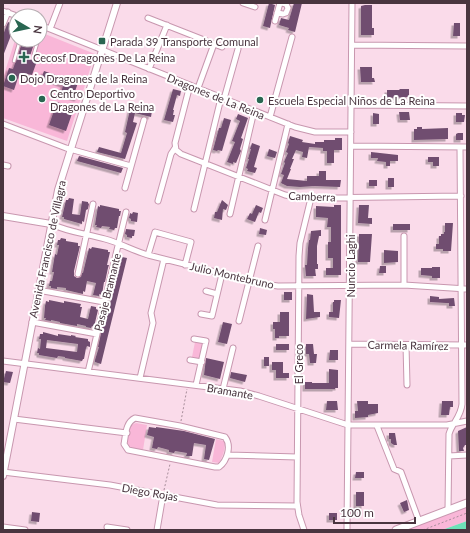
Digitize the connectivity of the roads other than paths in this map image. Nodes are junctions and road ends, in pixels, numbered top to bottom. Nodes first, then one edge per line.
1 (60, 3) edge
2 (117, 3) edge
3 (243, 3) edge
4 (281, 3) edge
5 (352, 3) edge
6 (255, 7) dead end
7 (5, 12) edge
8 (277, 13) junction
9 (148, 18) dead end
10 (275, 21) dead end
11 (3, 24) edge
12 (167, 25) junction
13 (50, 29) joint
14 (292, 37) dead end
15 (214, 44) junction
16 (352, 45) junction
17 (467, 46) edge
18 (222, 47) dead end
19 (18, 48) edge
20 (36, 48) edge
21 (238, 49) dead end
22 (102, 50) junction
23 (34, 54) dead end
24 (14, 61) dead end
25 (149, 69) junction
26 (190, 85) junction
27 (198, 88) junction
28 (223, 98) junction
29 (351, 105) junction
30 (467, 106) edge
31 (254, 111) junction
32 (270, 117) junction
33 (144, 120) dead end
34 (3, 124) edge
35 (288, 124) junction
36 (351, 132) junction
37 (351, 146) junction
38 (460, 147) junction
39 (467, 147) edge
40 (175, 148) junction
41 (71, 150) junction
42 (205, 163) junction
43 (131, 166) junction
44 (239, 177) junction
45 (125, 188) dead end
46 (272, 190) junction
47 (350, 196) junction
48 (460, 196) junction
49 (311, 198) junction
50 (158, 201) dead end
51 (94, 204) dead end
52 (194, 209) dead end
53 (126, 212) dead end
54 (230, 214) dead end
55 (3, 216) edge
56 (265, 220) dead end
57 (51, 224) junction
58 (87, 235) junction
59 (404, 236) dead end
60 (118, 244) junction
61 (258, 246) dead end
62 (148, 255) junction
63 (164, 259) junction
64 (185, 265) junction
65 (78, 274) dead end
66 (222, 274) junction
67 (249, 281) junction
68 (350, 285) junction
69 (404, 285) junction
70 (299, 286) junction
71 (461, 288) junction
72 (467, 289) edge
73 (38, 290) junction
74 (206, 291) dead end
75 (217, 294) junction
76 (104, 302) junction
77 (201, 314) dead end
78 (239, 321) dead end
79 (32, 322) junction
80 (97, 334) junction
81 (194, 339) dead end
82 (349, 344) junction
83 (406, 344) junction
84 (464, 345) edge
85 (233, 348) dead end
86 (190, 360) dead end
87 (3, 361) edge
88 (202, 362) junction
89 (24, 364) junction
90 (88, 372) junction
91 (140, 378) junction
92 (196, 385) junction
93 (407, 385) dead end
94 (223, 389) junction
95 (298, 409) junction
96 (14, 419) junction
97 (467, 421) edge
98 (453, 424) junction
99 (348, 425) junction
100 (377, 426) junction
101 (126, 433) junction
102 (228, 455) junction
103 (467, 455) edge
104 (449, 456) junction
105 (297, 457) junction
106 (3, 474) edge
107 (163, 495) junction
108 (467, 503) edge
109 (297, 506) junction
110 (448, 510) junction
111 (419, 521) junction
112 (107, 526) dead end
113 (3, 527) edge
114 (121, 529) edge
115 (25, 530) edge
116 (128, 530) edge
117 (157, 530) edge
118 (304, 530) edge
119 (347, 530) edge
120 (396, 530) edge

1 - 13 street
2 - 22 street, Avenida Francisco de Villagra
3 - 6 street
4 - 8 street
4 - 8 street
5 - 16 street, Nuncio Laghi
7 - 11 street
8 - 10 street
9 - 12 street
12 - 15 street
12 - 25 street
13 - 22 street, Dragones de La Reina
14 - 32 street
15 - 18 street
15 - 27 street
16 - 17 street
16 - 29 street, Nuncio Laghi
19 - 24 lane
20 - 23 lane
21 - 28 street
22 - 25 street, Dragones de La Reina
22 - 41 street, Avenida Francisco de Villagra
25 - 26 street, Dragones de La Reina
26 - 27 street, Dragones de La Reina
26 - 40 street
27 - 28 street, Dragones de La Reina
28 - 31 street, Dragones de La Reina
28 - 42 street
29 - 30 street
29 - 36 street, Nuncio Laghi
31 - 32 street, Dragones de La Reina
31 - 44 street
32 - 35 street, Dragones de La Reina
33 - 43 street
34 - 41 street
35 - 36 street, Dragones de La Reina
35 - 46 street
36 - 37 street, Nuncio Laghi
37 - 38 street
37 - 47 street, Nuncio Laghi
38 - 39 street
38 - 48 street
40 - 42 street, Camberra
40 - 50 street
41 - 43 street
41 - 57 street, Avenida Francisco de Villagra
42 - 44 street, Camberra
42 - 52 street
43 - 45 street
44 - 46 street, Camberra
44 - 54 street
46 - 49 street, Camberra
46 - 56 street
47 - 48 street, Camberra
47 - 49 street, Camberra
47 - 68 street, Nuncio Laghi
48 - 71 street
49 - 70 street, El Greco
51 - 58 street
53 - 60 street, Pasaje Bramante
55 - 57 street
57 - 58 street, Julio Montebruno
57 - 73 street, Avenida Francisco de Villagra
58 - 60 street, Julio Montebruno
58 - 65 street
59 - 69 street
60 - 62 street, Julio Montebruno
60 - 76 street, Pasaje Bramante
61 - 67 street
62 - 63 street, Julio Montebruno
62 - 64 street
63 - 64 street, Julio Montebruno
63 - 91 street
64 - 66 street, Julio Montebruno
66 - 67 street, Julio Montebruno
66 - 75 street
67 - 70 street, Julio Montebruno
67 - 78 street
68 - 69 street, Julio Montebruno
68 - 70 street, Julio Montebruno
68 - 82 street, Nuncio Laghi
69 - 71 street, Julio Montebruno
70 - 95 street, El Greco
71 - 72 street, Julio Montebruno
71 - 84 street
73 - 76 street
73 - 79 street, Avenida Francisco de Villagra
74 - 75 street
75 - 77 street
76 - 80 street, Pasaje Bramante
79 - 80 street
79 - 89 street, Avenida Francisco de Villagra
80 - 90 street, Pasaje Bramante
81 - 88 street
82 - 83 street, Carmela Ramírez
82 - 99 street, Nuncio Laghi
83 - 84 street, Carmela Ramírez
83 - 93 street
84 - 98 street
85 - 94 street
86 - 88 street
87 - 89 street, Bramante
88 - 92 street
89 - 90 street, Bramante
89 - 96 street, Avenida Francisco de Villagra
90 - 91 street, Bramante
91 - 92 street, Bramante
92 - 94 street, Bramante
94 - 95 street, Bramante
95 - 99 street, Bramante
95 - 105 street, El Greco
96 - 101 street
96 - 106 street, Avenida Francisco de Villagra
97 - 98 street, Bramante
98 - 100 street, Bramante
98 - 104 street
99 - 100 street, Bramante
99 - 119 street, Nuncio Laghi
100 - 111 street
101 - 102 street
101 - 102 street
102 - 105 street
103 - 104 street
104 - 110 street
105 - 109 street, El Greco
106 - 107 street, Diego Rojas
107 - 109 street, Diego Rojas
107 - 117 street
108 - 110 main road
109 - 118 street, El Greco
110 - 111 main road
111 - 120 main road
112 - 114 street
113 - 115 street
114 - 116 street

